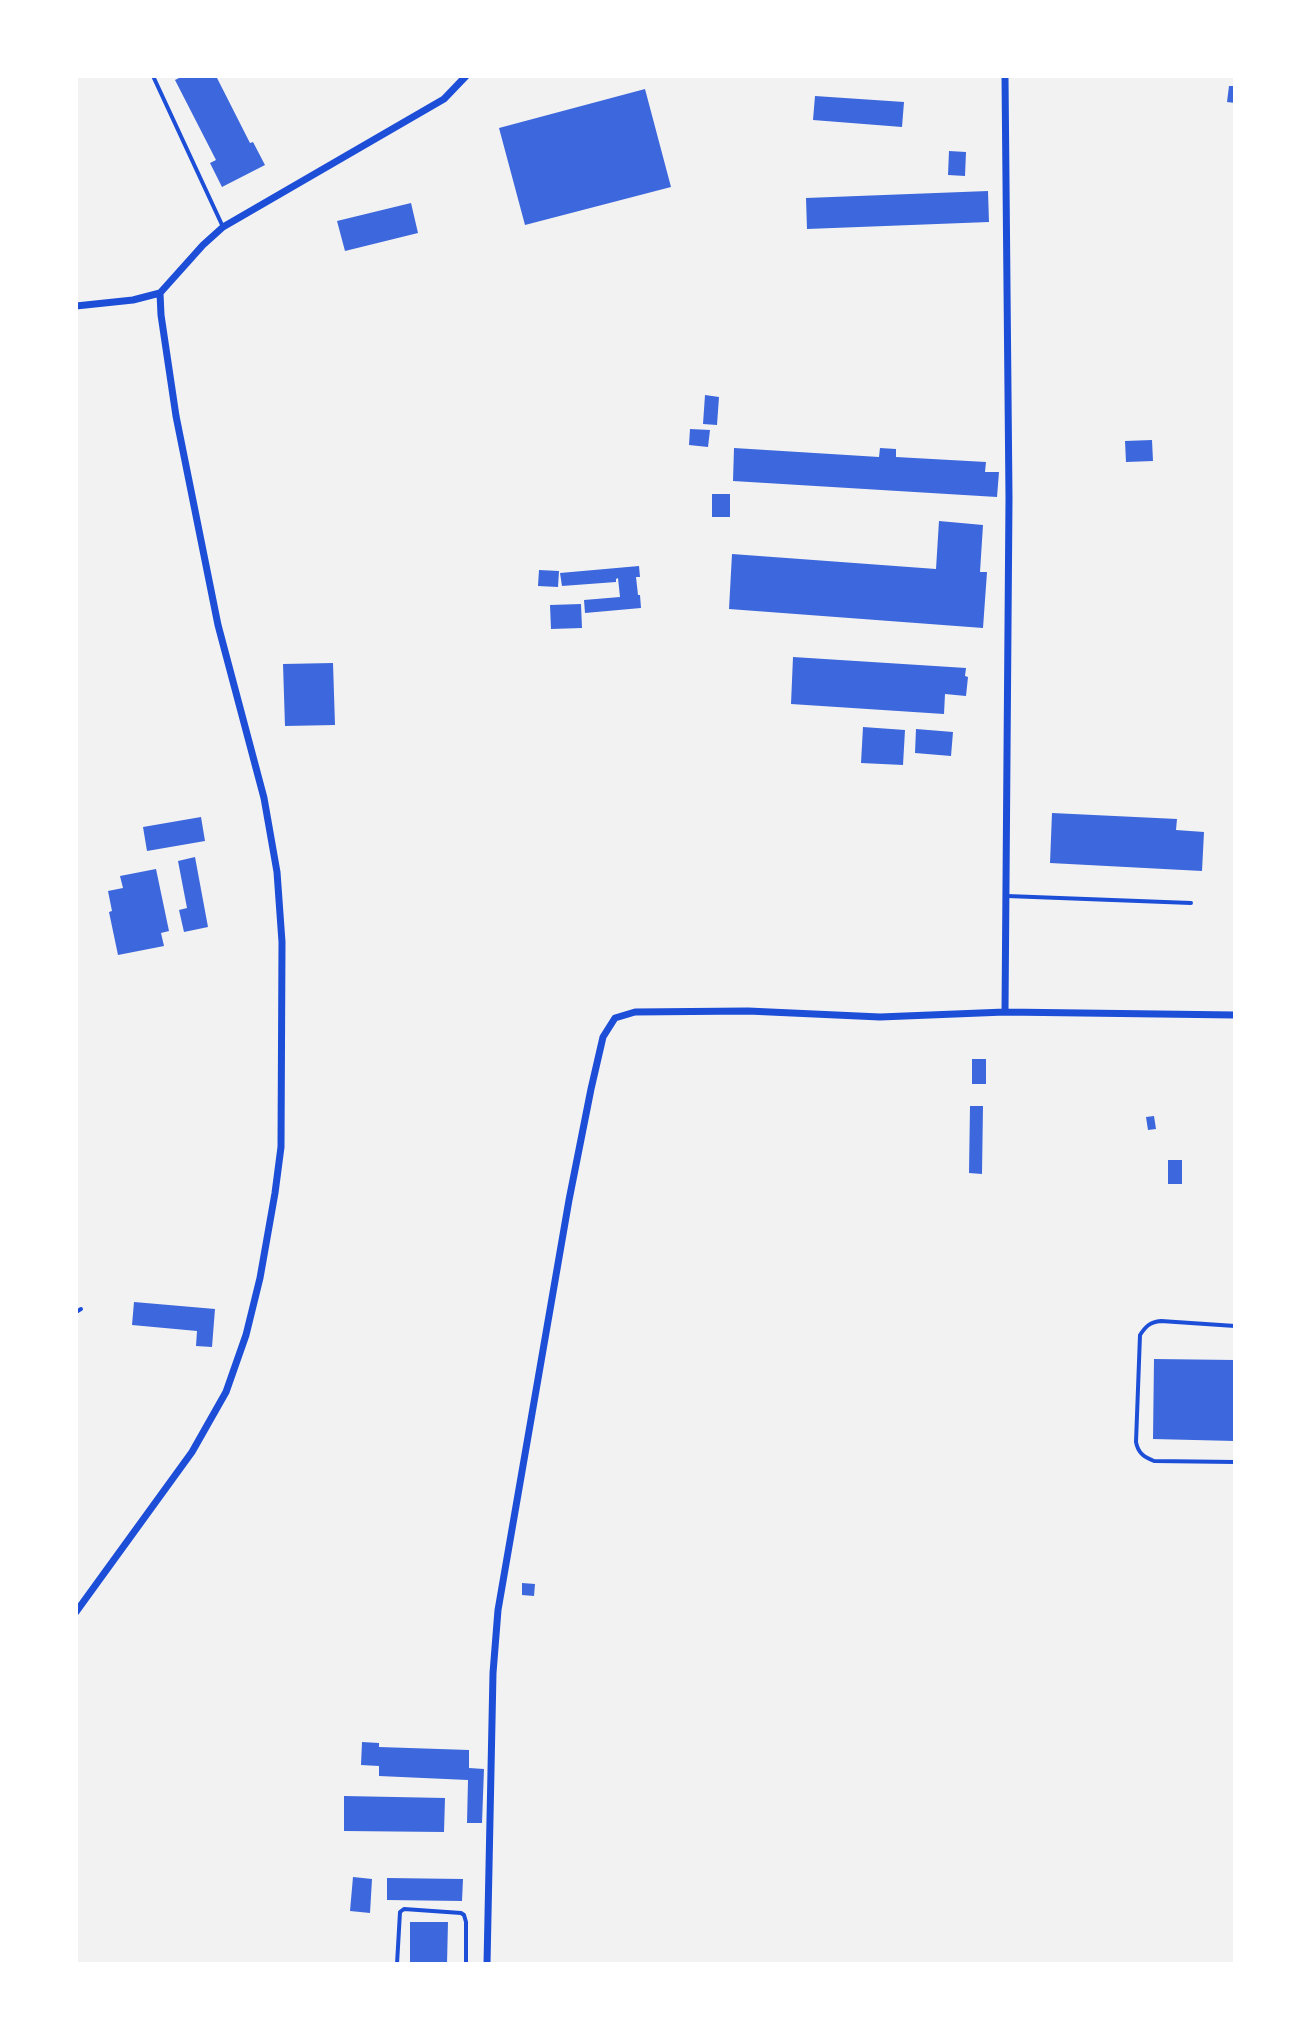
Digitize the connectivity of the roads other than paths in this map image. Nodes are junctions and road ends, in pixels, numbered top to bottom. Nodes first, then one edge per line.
1 (153, 76) edge
2 (466, 76) edge
3 (1005, 76) edge
4 (223, 227) junction
5 (160, 293) junction
6 (76, 306) edge
7 (1007, 896) junction
8 (1191, 903) dead end
9 (1005, 1012) junction
10 (1235, 1015) edge
11 (1235, 1326) edge
12 (1235, 1462) edge
13 (76, 1612) edge
14 (397, 1964) edge
15 (466, 1964) edge
16 (487, 1964) edge

1 - 4 lane
2 - 4 street
3 - 7 street
4 - 5 street
5 - 6 street
5 - 13 street
7 - 8 lane
7 - 9 street
9 - 10 street
9 - 16 street
11 - 12 lane
14 - 15 lane

